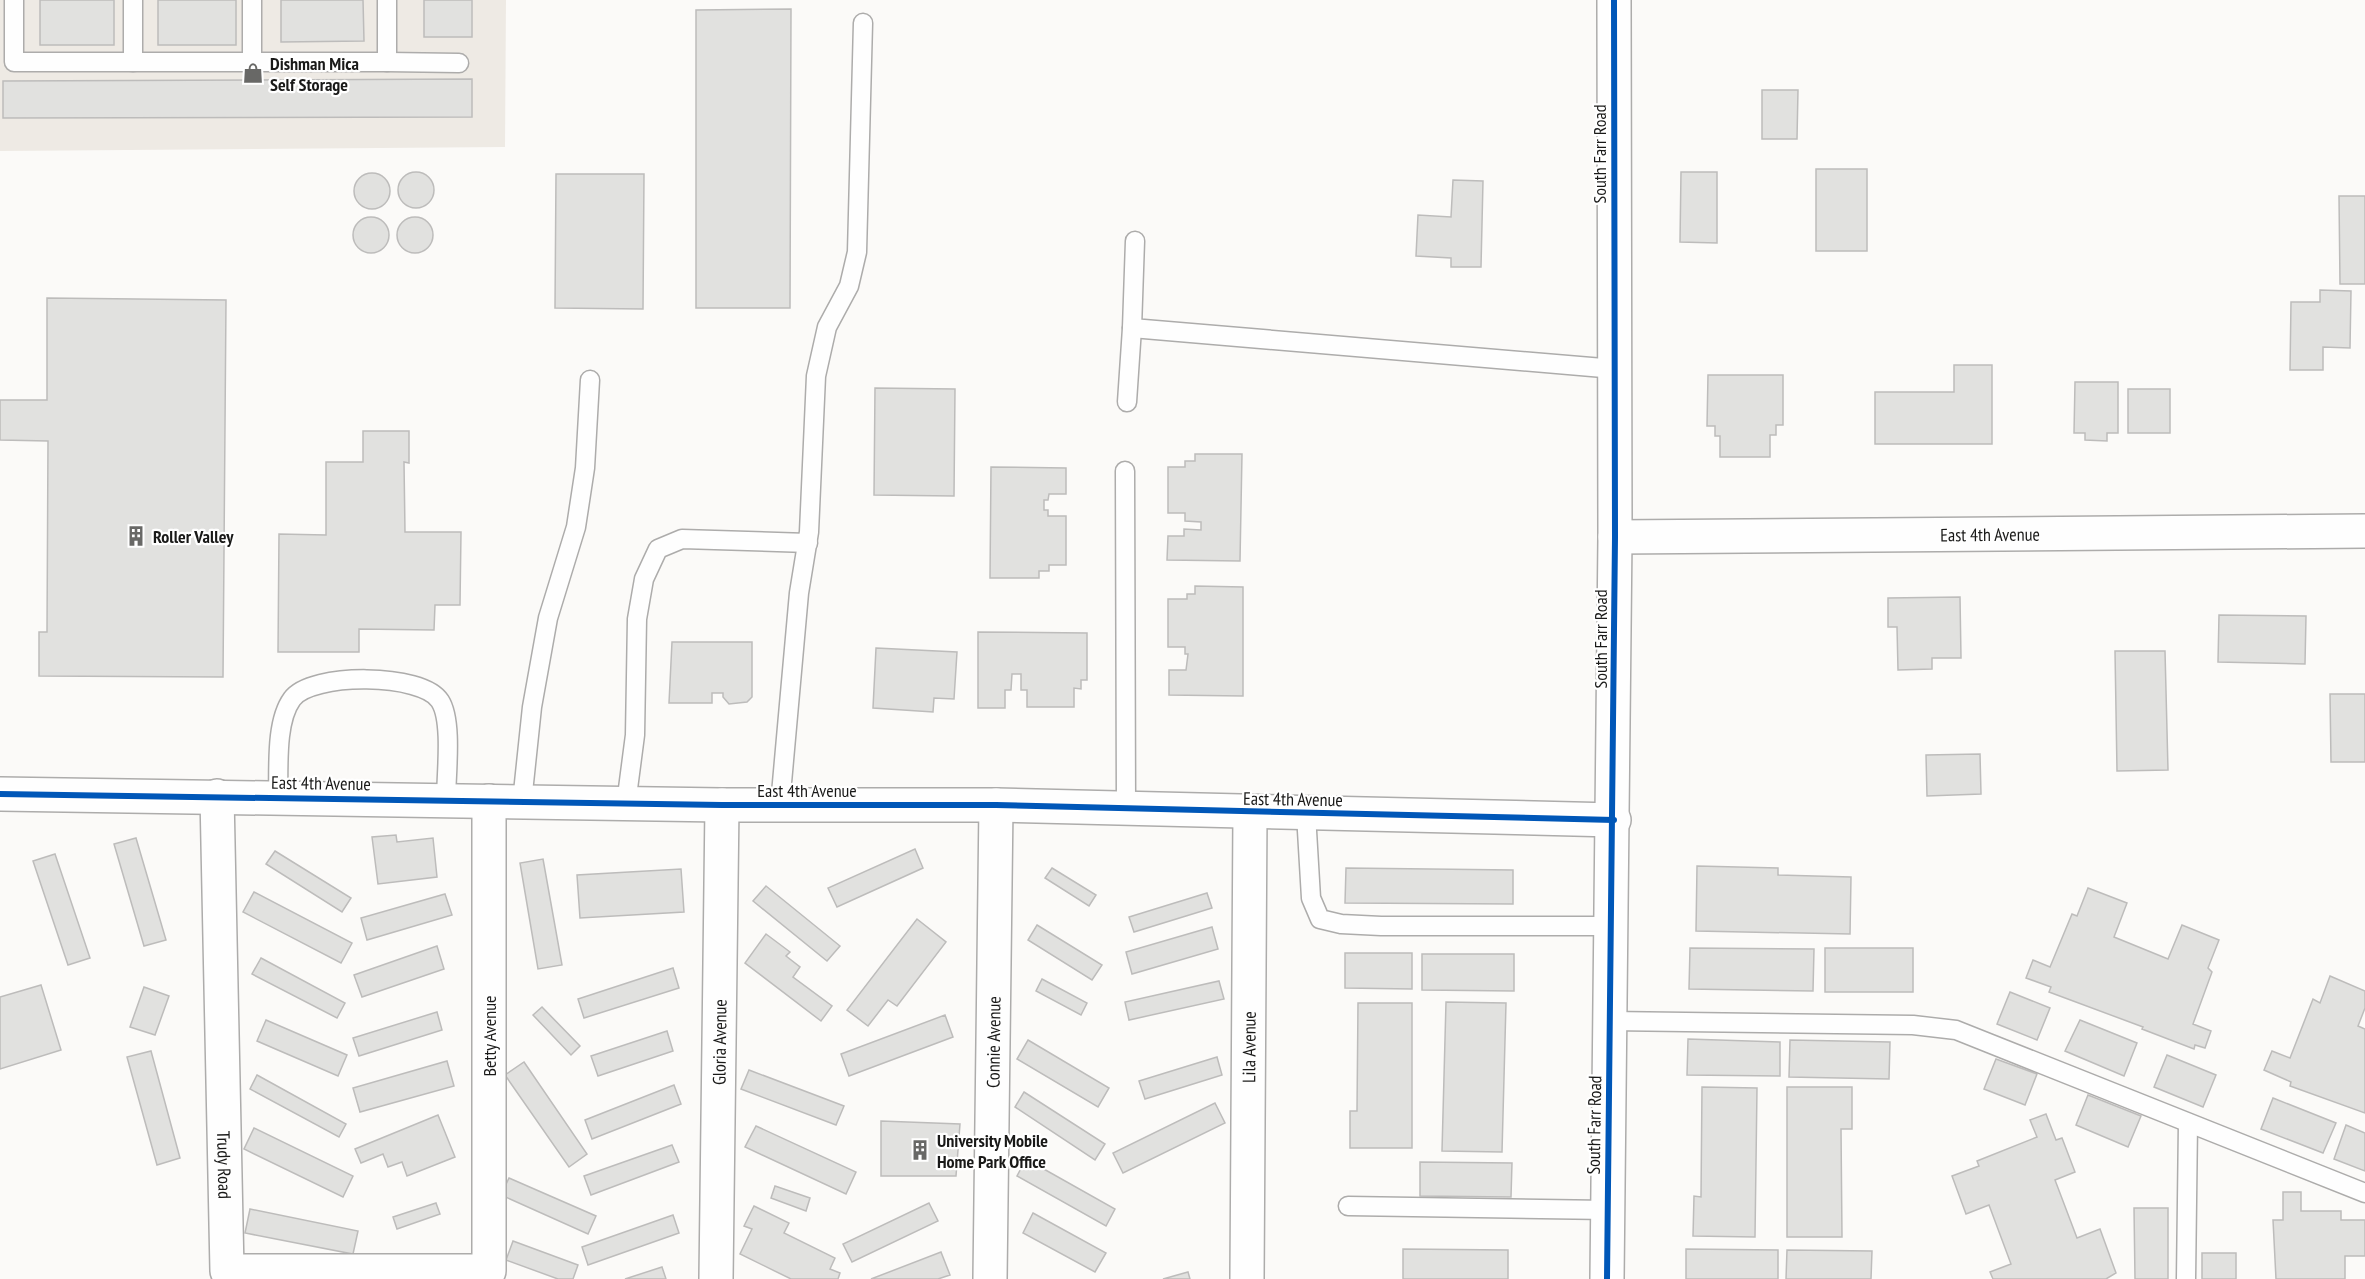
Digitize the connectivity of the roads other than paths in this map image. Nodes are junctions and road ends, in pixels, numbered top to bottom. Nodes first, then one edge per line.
1 (14, 0) edge
2 (133, 0) edge
3 (252, 0) edge
4 (387, 0) edge
5 (1614, 0) edge
6 (863, 23) dead end
7 (133, 62) junction
8 (252, 62) junction
9 (387, 62) junction
10 (459, 63) dead end
11 (1135, 241) dead end
12 (1132, 328) junction
13 (1615, 369) junction
14 (590, 380) dead end
15 (1127, 402) dead end
16 (1125, 471) dead end
17 (2365, 531) edge
18 (1615, 537) junction
19 (808, 543) junction
20 (0, 794) edge
21 (217, 796) junction
22 (278, 798) junction
23 (446, 800) junction
24 (489, 801) junction
25 (522, 802) junction
26 (626, 804) junction
27 (996, 805) junction
28 (722, 806) junction
29 (780, 806) junction
30 (1126, 809) junction
31 (1250, 813) junction
32 (1306, 814) junction
33 (1614, 819) junction
34 (1612, 926) junction
35 (1610, 1022) junction
36 (2188, 1123) junction
37 (2365, 1193) edge
38 (1348, 1206) dead end
39 (1608, 1210) junction
40 (489, 1271) joint
41 (716, 1279) edge
42 (990, 1279) edge
43 (1247, 1279) edge
44 (1607, 1279) edge
45 (2186, 1279) edge

1 - 7 lane
2 - 7 lane
3 - 8 lane
4 - 9 lane
5 - 13 street, South Farr Road
6 - 19 lane
7 - 8 lane
8 - 9 lane
9 - 10 lane
11 - 12 lane
12 - 13 lane
12 - 15 lane
13 - 18 street, South Farr Road
14 - 25 lane
16 - 30 lane
17 - 18 street, East 4th Avenue
18 - 33 street, South Farr Road
19 - 26 lane
19 - 29 lane
20 - 21 street, East 4th Avenue
21 - 22 street, East 4th Avenue
21 - 40 street, Trudy Road
22 - 23 street, East 4th Avenue
22 - 23 lane
23 - 24 street, East 4th Avenue
24 - 25 street, East 4th Avenue
24 - 40 street, Betty Avenue
25 - 26 street, East 4th Avenue
26 - 28 street, East 4th Avenue
27 - 29 street, East 4th Avenue
27 - 30 street, East 4th Avenue
27 - 42 street, Connie Avenue
28 - 29 street, East 4th Avenue
28 - 41 street, Gloria Avenue
30 - 31 street, East 4th Avenue
31 - 32 street, East 4th Avenue
31 - 43 street, Lila Avenue
32 - 33 street, East 4th Avenue
32 - 34 lane
33 - 34 street, South Farr Road
34 - 35 street, South Farr Road
35 - 36 lane
35 - 39 street, South Farr Road
36 - 37 lane
36 - 45 lane
38 - 39 lane
39 - 44 street, South Farr Road

